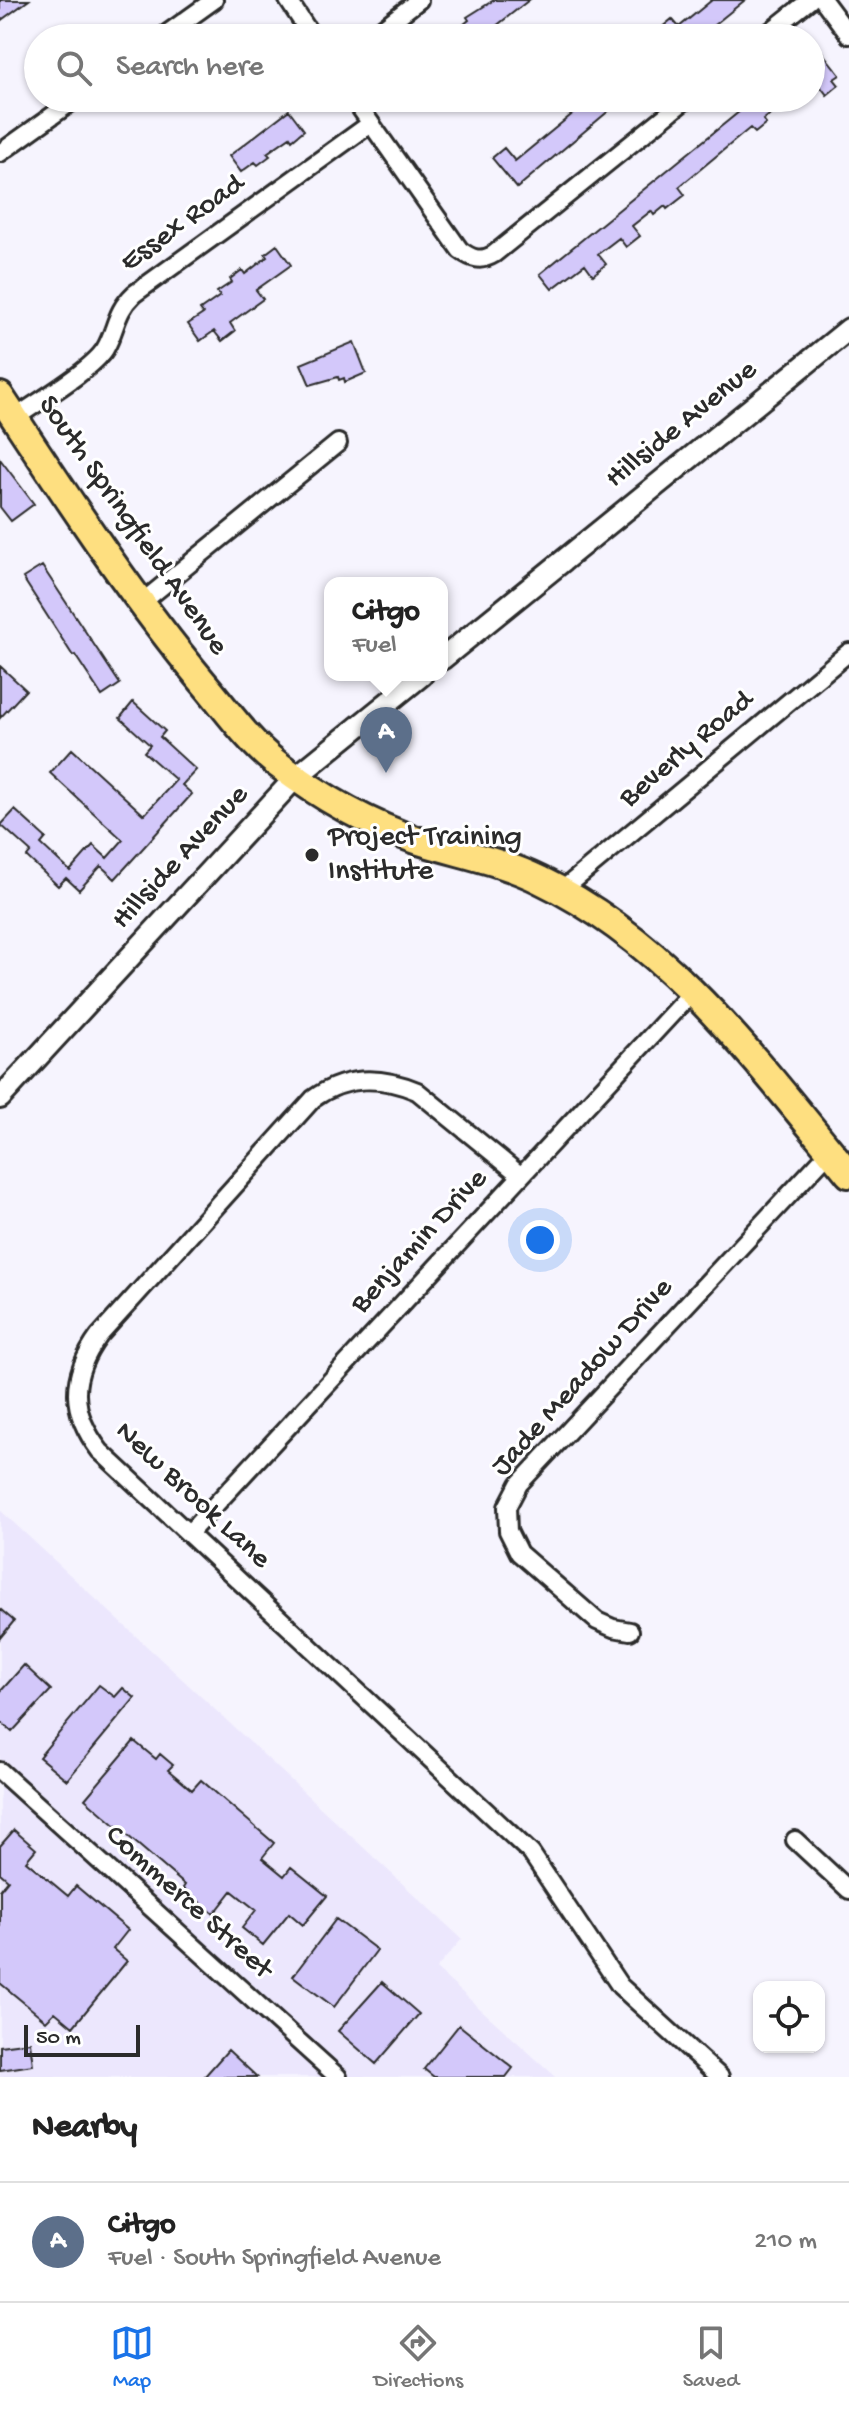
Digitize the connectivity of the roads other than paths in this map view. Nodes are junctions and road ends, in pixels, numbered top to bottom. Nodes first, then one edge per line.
1 (214, 0) edge
2 (288, 0) edge
3 (419, 0) edge
4 (810, 0) edge
5 (823, 0) edge
6 (181, 24) edge
7 (304, 24) edge
8 (388, 24) edge
9 (780, 24) edge
10 (849, 35) edge
11 (57, 112) edge
12 (362, 112) edge
13 (671, 112) edge
14 (370, 124) junction
15 (0, 153) edge
16 (849, 329) edge
17 (0, 396) edge
18 (15, 418) junction
19 (338, 443) dead end
20 (140, 604) junction
21 (849, 652) edge
22 (448, 654) edge
23 (415, 681) edge
24 (296, 777) junction
25 (561, 891) junction
26 (693, 991) junction
27 (0, 1098) edge
28 (830, 1151) junction
29 (849, 1174) edge
30 (520, 1175) junction
31 (190, 1532) junction
32 (630, 1631) dead end
33 (0, 1771) edge
34 (795, 1840) dead end
35 (849, 1890) edge
36 (338, 2077) edge
37 (720, 2077) edge

1 - 6 street
2 - 7 street
3 - 8 street
4 - 9 street
5 - 10 street
11 - 15 street
12 - 14 street
13 - 14 street
14 - 18 street, Essex Road
16 - 22 street, Hillside Avenue
17 - 18 main road, South Springfield Avenue
18 - 20 main road, South Springfield Avenue
19 - 20 street
20 - 24 main road, South Springfield Avenue
21 - 25 street, Beverly Road
23 - 24 street, Hillside Avenue
24 - 25 main road, South Springfield Avenue
24 - 27 street, Hillside Avenue
25 - 26 main road, South Springfield Avenue
26 - 28 main road, South Springfield Avenue
26 - 30 street, Benjamin Drive
28 - 29 main road, South Springfield Avenue
28 - 32 street, Jade Meadow Drive
30 - 31 street, Benjamin Drive
30 - 31 street, New Brook Lane
31 - 37 street, New Brook Lane
33 - 36 street, Commerce Street
34 - 35 street

